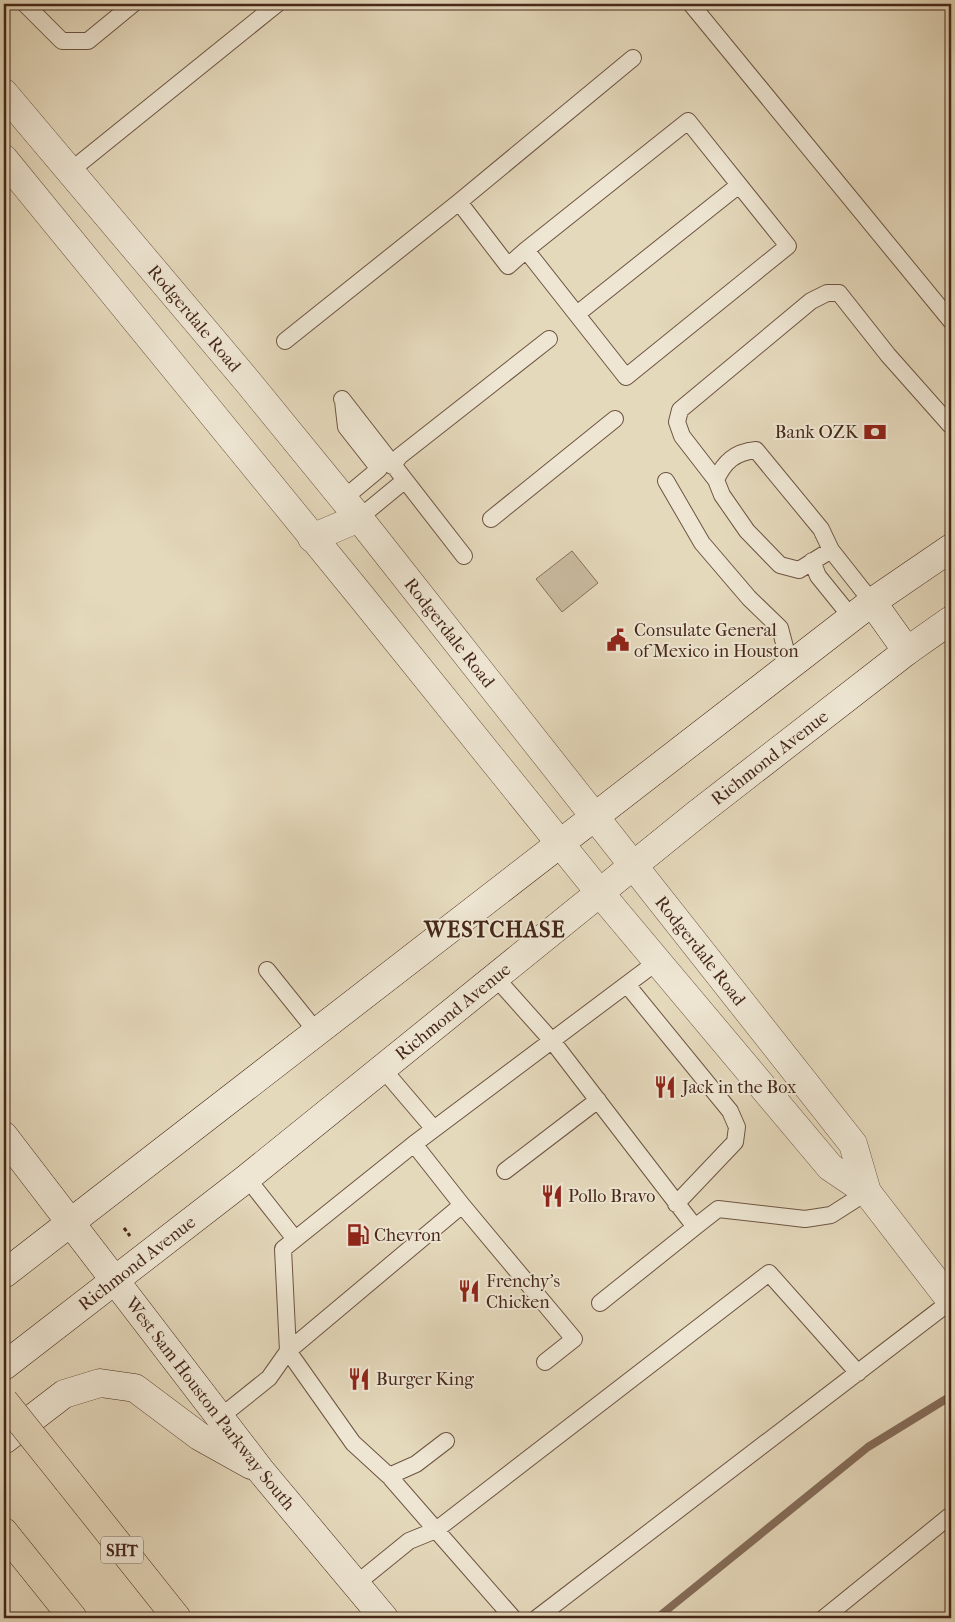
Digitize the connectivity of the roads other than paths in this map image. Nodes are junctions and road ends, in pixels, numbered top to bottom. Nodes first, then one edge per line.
1 (25, 4) edge
2 (133, 4) edge
3 (277, 4) edge
4 (691, 4) edge
5 (633, 58) dead end
6 (4, 93) edge
7 (4, 159) edge
8 (70, 172) junction
9 (739, 185) junction
10 (36, 199) junction
11 (459, 202) junction
12 (526, 250) junction
13 (577, 314) junction
14 (951, 321) edge
15 (549, 339) dead end
16 (285, 341) dead end
17 (615, 419) dead end
18 (951, 426) edge
19 (392, 466) junction
20 (716, 480) junction
21 (404, 481) junction
22 (666, 481) dead end
23 (351, 509) junction
24 (491, 519) dead end
25 (312, 538) junction
26 (951, 548) edge
27 (831, 550) junction
28 (464, 556) dead end
29 (812, 561) junction
30 (862, 610) junction
31 (951, 620) edge
32 (907, 651) junction
33 (790, 666) junction
34 (595, 817) junction
35 (560, 845) junction
36 (635, 866) junction
37 (600, 893) junction
38 (658, 961) junction
39 (266, 970) dead end
40 (495, 977) junction
41 (628, 986) junction
42 (316, 1031) junction
43 (552, 1042) junction
44 (382, 1068) junction
45 (598, 1100) junction
46 (434, 1129) junction
47 (4, 1136) edge
48 (414, 1144) junction
49 (505, 1171) dead end
50 (246, 1178) junction
51 (867, 1192) junction
52 (676, 1204) junction
53 (462, 1205) junction
54 (70, 1222) junction
55 (695, 1227) junction
56 (295, 1239) junction
57 (4, 1274) edge
58 (116, 1281) junction
59 (951, 1301) edge
60 (600, 1303) dead end
61 (288, 1351) junction
62 (546, 1362) dead end
63 (4, 1366) edge
64 (858, 1373) junction
65 (4, 1400) edge
66 (219, 1418) junction
67 (4, 1440) edge
68 (446, 1441) dead end
69 (260, 1471) junction
70 (389, 1476) junction
71 (951, 1515) edge
72 (436, 1530) junction
73 (4, 1532) edge
74 (356, 1584) junction
75 (73, 1618) edge
76 (177, 1618) edge
77 (384, 1618) edge
78 (513, 1618) edge
79 (537, 1618) edge
80 (824, 1618) edge

1 - 2 lane
3 - 8 lane
4 - 14 lane
5 - 11 lane
6 - 8 main road, Rodgerdale Road
7 - 10 main road, Rodgerdale Road
8 - 10 main road
8 - 23 main road, Rodgerdale Road
9 - 12 lane
9 - 13 lane
9 - 13 lane
10 - 25 main road, Rodgerdale Road
11 - 12 lane
11 - 16 lane
12 - 13 lane
15 - 19 lane
17 - 24 lane
18 - 20 lane
19 - 21 lane
19 - 23 lane
20 - 27 lane
20 - 29 lane
21 - 23 lane
21 - 28 lane
22 - 33 lane
23 - 25 main road
23 - 34 main road, Rodgerdale Road
25 - 35 main road, Rodgerdale Road
26 - 30 main road
27 - 29 lane
27 - 30 lane
29 - 30 lane
30 - 32 main road
30 - 33 main road
31 - 32 main road, Richmond Avenue
32 - 36 main road, Richmond Avenue
33 - 34 main road
34 - 35 main road
34 - 36 main road, Rodgerdale Road
35 - 37 main road, Rodgerdale Road
35 - 42 main road
36 - 37 main road, Richmond Avenue
36 - 51 main road, Rodgerdale Road
37 - 38 main road, Rodgerdale Road
37 - 40 main road, Richmond Avenue
38 - 41 lane
38 - 51 main road, Rodgerdale Road
39 - 42 lane
40 - 43 lane
40 - 44 main road, Richmond Avenue
41 - 43 lane
41 - 52 lane
42 - 54 main road
43 - 45 lane
43 - 46 lane
44 - 46 lane
44 - 50 main road, Richmond Avenue
45 - 49 lane
45 - 52 lane
46 - 48 lane
47 - 54 main road, West Sam Houston Parkway South
48 - 53 lane
48 - 56 lane
50 - 56 lane
50 - 58 main road, Richmond Avenue
51 - 55 lane
51 - 59 main road, Rodgerdale Road
52 - 55 lane
53 - 61 lane
53 - 62 lane
54 - 57 main road
54 - 58 main road, West Sam Houston Parkway South
55 - 60 lane
56 - 61 lane
58 - 63 main road, Richmond Avenue
58 - 66 main road, West Sam Houston Parkway South
59 - 64 lane
61 - 66 lane
61 - 70 lane
64 - 72 lane
64 - 79 lane
65 - 76 highway, SHT, bridge
66 - 69 main road, West Sam Houston Parkway South
67 - 69 main road
68 - 70 lane
69 - 74 main road, West Sam Houston Parkway South
70 - 72 lane
71 - 80 lane
72 - 74 lane
72 - 78 lane
73 - 75 highway
74 - 77 main road, West Sam Houston Parkway South

